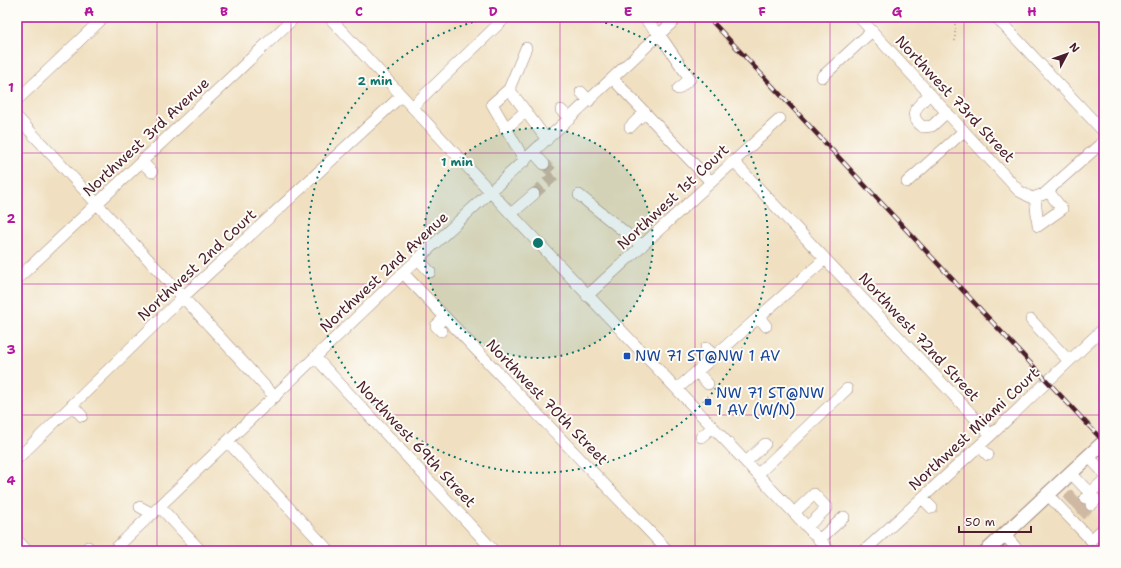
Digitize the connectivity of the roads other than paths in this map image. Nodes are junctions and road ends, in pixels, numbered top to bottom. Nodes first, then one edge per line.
1 (104, 17) edge
2 (295, 17) edge
3 (506, 17) edge
4 (643, 17) edge
5 (678, 17) edge
6 (859, 17) edge
7 (996, 17) edge
8 (334, 19) edge
9 (872, 30) junction
10 (660, 34) junction
11 (526, 48) dead end
12 (822, 77) dead end
13 (613, 79) junction
14 (509, 89) junction
15 (678, 89) dead end
16 (581, 92) dead end
17 (930, 94) junction
18 (401, 96) junction
19 (17, 100) edge
20 (589, 101) junction
21 (412, 108) junction
22 (561, 110) dead end
23 (526, 111) junction
24 (645, 112) junction
25 (947, 112) junction
26 (17, 117) edge
27 (570, 119) junction
28 (780, 119) dead end
29 (630, 127) dead end
30 (505, 129) junction
31 (964, 131) junction
32 (1104, 132) edge
33 (547, 140) junction
34 (1104, 141) edge
35 (534, 152) junction
36 (525, 161) junction
37 (142, 162) junction
38 (734, 162) junction
39 (544, 164) tunnel mouth
40 (152, 172) dead end
41 (712, 182) junction
42 (907, 182) dead end
43 (1048, 191) junction
44 (491, 193) junction
45 (534, 194) tunnel mouth
46 (579, 195) dead end
47 (1033, 198) junction
48 (98, 203) junction
49 (511, 214) junction
50 (642, 246) junction
51 (825, 258) junction
52 (418, 259) junction
53 (430, 272) dead end
54 (403, 273) junction
55 (17, 279) edge
56 (587, 296) junction
57 (183, 297) junction
58 (445, 317) junction
59 (1031, 320) dead end
60 (1104, 328) edge
61 (441, 331) dead end
62 (706, 348) dead end
63 (714, 356) junction
64 (316, 358) junction
65 (1069, 361) junction
66 (697, 372) junction
67 (708, 384) dead end
68 (677, 389) junction
69 (846, 389) dead end
70 (275, 397) junction
71 (72, 405) junction
72 (82, 416) dead end
73 (713, 427) junction
74 (991, 435) junction
75 (701, 437) dead end
76 (228, 442) junction
77 (1104, 442) edge
78 (765, 444) dead end
79 (979, 446) junction
80 (988, 455) dead end
81 (1088, 456) junction
82 (17, 459) edge
83 (746, 462) junction
84 (1071, 473) junction
85 (1104, 473) edge
86 (758, 474) junction
87 (1104, 480) edge
88 (1048, 494) junction
89 (922, 498) junction
90 (140, 507) dead end
91 (932, 508) dead end
92 (156, 511) junction
93 (794, 512) junction
94 (844, 517) dead end
95 (807, 527) junction
96 (1104, 528) edge
97 (1004, 535) junction
98 (17, 540) edge
99 (819, 540) junction
100 (1016, 548) dead end
101 (27, 551) edge
102 (113, 551) edge
103 (201, 551) edge
104 (329, 551) edge
105 (494, 551) edge
106 (668, 551) edge
107 (830, 551) edge
108 (864, 551) edge
109 (987, 551) edge

1 - 19 street
2 - 37 street, Northwest 3rd Avenue
3 - 21 street
4 - 10 street
5 - 10 street, Northwest 2nd Avenue
6 - 9 street, Northwest 73rd Street
7 - 32 street
8 - 18 street
9 - 12 street
9 - 17 street, Northwest 73rd Street
10 - 13 street, Northwest 2nd Avenue
10 - 15 street
11 - 14 street
13 - 20 street, Northwest 2nd Avenue
13 - 24 street
14 - 23 street
14 - 30 street
16 - 20 street
17 - 25 street, Northwest 73rd Street
17 - 25 street
18 - 21 street
18 - 57 street, Northwest 2nd Court
20 - 27 street, Northwest 2nd Avenue
21 - 44 street
22 - 27 street
23 - 30 street
23 - 33 street
24 - 29 street
24 - 41 street
25 - 31 street, Northwest 73rd Street
26 - 48 street
27 - 33 street, Northwest 2nd Avenue
28 - 38 street, Northwest 1st Court
30 - 36 street
31 - 42 street
31 - 47 street, Northwest 73rd Street
33 - 35 street, Northwest 2nd Avenue
34 - 43 street
35 - 36 street, Northwest 2nd Avenue
35 - 39 street
36 - 44 street, Northwest 2nd Avenue
37 - 40 street
37 - 48 street, Northwest 3rd Avenue
38 - 41 street, Northwest 1st Court
38 - 51 street, Northwest 72nd Street
41 - 50 street, Northwest 1st Court
43 - 47 street
43 - 47 street
44 - 49 street
44 - 52 street, Northwest 2nd Avenue
45 - 49 street
46 - 50 street
48 - 55 street, Northwest 3rd Avenue
48 - 57 street
49 - 56 street
50 - 56 street, Northwest 1st Court
51 - 63 street
51 - 74 street, Northwest 72nd Street
52 - 53 street
52 - 54 street, Northwest 2nd Avenue
54 - 58 street, Northwest 70th Street
54 - 64 street, Northwest 2nd Avenue
56 - 68 street
57 - 70 street
57 - 71 street, Northwest 2nd Court
58 - 61 street
58 - 106 street, Northwest 70th Street
59 - 65 street
60 - 65 street, Northwest Miami Court
62 - 63 street
63 - 66 street
64 - 70 street, Northwest 2nd Avenue
64 - 105 street, Northwest 69th Street
65 - 74 street, Northwest Miami Court
66 - 67 street
66 - 68 street
68 - 73 street
69 - 86 street
70 - 76 street, Northwest 2nd Avenue
71 - 72 street
71 - 82 street, Northwest 2nd Court
73 - 75 street
73 - 83 street
74 - 79 street, Northwest Miami Court
76 - 92 street, Northwest 2nd Avenue
76 - 104 street
77 - 81 main road
78 - 83 street
79 - 80 street
79 - 89 street, Northwest Miami Court
81 - 84 main road
81 - 85 street
83 - 86 street
84 - 87 street
84 - 88 main road
86 - 93 street
88 - 96 street
88 - 97 main road
89 - 91 street
89 - 108 street, Northwest Miami Court
90 - 92 street
92 - 102 street, Northwest 2nd Avenue
92 - 103 street
93 - 95 street
93 - 95 street
94 - 99 street
95 - 99 street
97 - 100 street
97 - 109 main road
98 - 101 street
99 - 107 street

